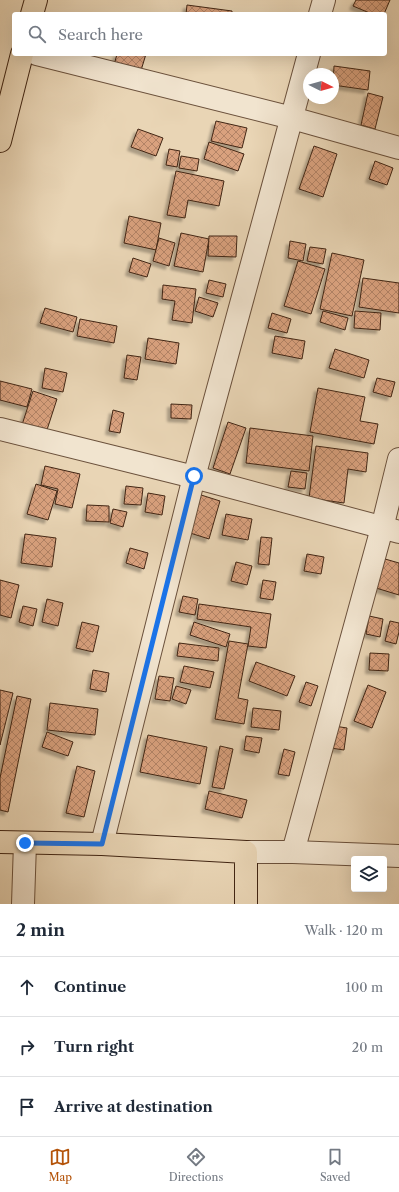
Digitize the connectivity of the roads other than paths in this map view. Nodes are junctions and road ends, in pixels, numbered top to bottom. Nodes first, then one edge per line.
1 (36, 0) edge
2 (324, 0) edge
3 (33, 12) edge
4 (321, 12) edge
5 (21, 56) edge
6 (45, 56) edge
7 (308, 56) edge
8 (292, 118) junction
9 (0, 141) edge
10 (399, 148) edge
11 (0, 429) edge
12 (399, 460) edge
13 (194, 476) junction
14 (391, 530) edge
15 (0, 842) edge
16 (25, 843) junction
17 (102, 844) junction
18 (246, 852) junction
19 (293, 852) junction
20 (399, 856) edge
21 (23, 904) edge
22 (246, 904) edge

1 - 3 main road
2 - 4 street
5 - 9 main road
6 - 8 street
7 - 8 street
8 - 10 street
8 - 13 street
11 - 13 street
12 - 14 street
13 - 14 street
13 - 17 street
14 - 19 street
15 - 16 main road
16 - 17 main road
16 - 21 street
17 - 18 main road
18 - 19 street
18 - 22 main road
19 - 20 street

